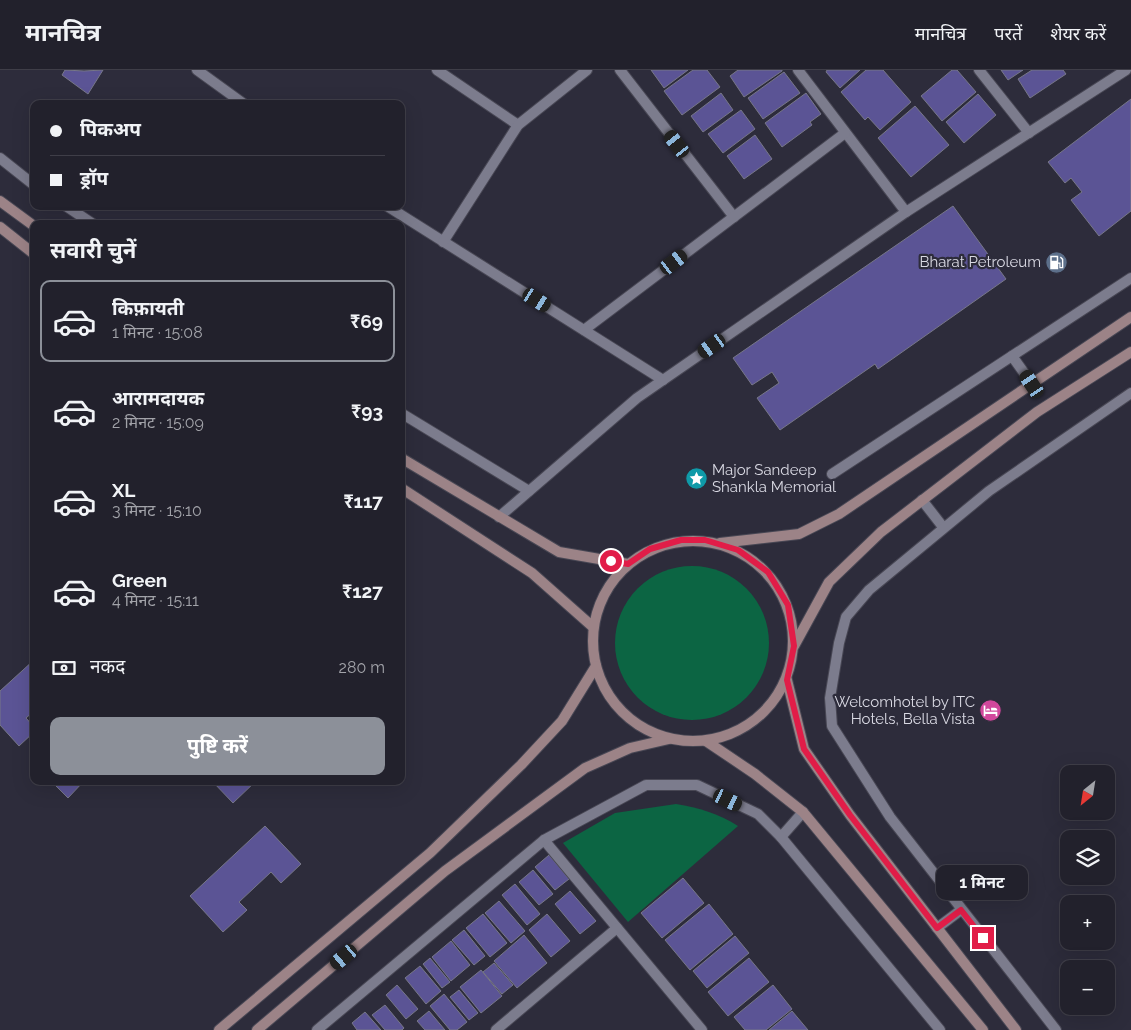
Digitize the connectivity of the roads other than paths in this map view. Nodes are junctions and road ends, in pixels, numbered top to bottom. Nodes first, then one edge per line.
1 (197, 70) edge
2 (437, 70) edge
3 (587, 70) edge
4 (620, 70) edge
5 (798, 70) edge
6 (979, 70) edge
7 (1126, 70) edge
8 (238, 100) edge
9 (518, 125) junction
10 (846, 133) junction
11 (1028, 133) junction
12 (0, 158) edge
13 (30, 182) edge
14 (0, 201) edge
15 (72, 210) edge
16 (393, 210) edge
17 (906, 212) junction
18 (734, 217) junction
19 (87, 220) edge
20 (30, 223) edge
21 (0, 227) edge
22 (443, 242) junction
23 (30, 251) edge
24 (1131, 278) edge
25 (1131, 317) edge
26 (584, 330) junction
27 (1131, 352) edge
28 (1012, 356) junction
29 (663, 380) junction
30 (1032, 384) junction
31 (1131, 393) edge
32 (405, 415) edge
33 (405, 460) edge
34 (832, 474) dead end
35 (405, 491) edge
36 (529, 491) junction
37 (922, 500) junction
38 (499, 517) junction
39 (943, 527) junction
40 (714, 543) junction
41 (628, 564) junction
42 (593, 627) junction
43 (794, 646) junction
44 (596, 666) junction
45 (787, 680) junction
46 (670, 738) junction
47 (706, 741) junction
48 (803, 812) junction
49 (781, 837) junction
50 (544, 840) junction
51 (961, 910) junction
52 (617, 928) junction
53 (937, 928) junction
54 (700, 1029) edge
55 (219, 1030) edge
56 (257, 1030) edge
57 (317, 1030) edge
58 (496, 1030) edge
59 (940, 1030) edge
60 (983, 1030) edge
61 (1016, 1030) edge
62 (1056, 1030) edge

1 - 8 street
2 - 9 street
3 - 9 street
4 - 18 street
5 - 10 street
6 - 11 street
7 - 11 street
9 - 22 street
10 - 17 street
10 - 18 street
11 - 17 street
12 - 13 street
14 - 20 street
15 - 19 street
16 - 22 street
17 - 29 street
18 - 26 street
21 - 23 street
22 - 26 street
24 - 28 street
25 - 30 street
26 - 29 street
27 - 37 street
28 - 30 street
28 - 34 street
29 - 36 street
30 - 40 street
31 - 39 street
32 - 36 street
33 - 38 street
35 - 42 street
36 - 38 street
37 - 39 street
37 - 43 street
38 - 41 street
39 - 51 street
40 - 41 street
40 - 43 street
41 - 42 street
42 - 44 street
43 - 45 street
44 - 46 street
44 - 55 street
45 - 47 street
45 - 53 street
46 - 47 street
46 - 56 street
47 - 48 street
48 - 49 street
48 - 60 street
49 - 50 street
49 - 59 street
50 - 52 street
50 - 57 street
51 - 53 street
51 - 62 street
52 - 54 street
52 - 58 street
53 - 61 street

